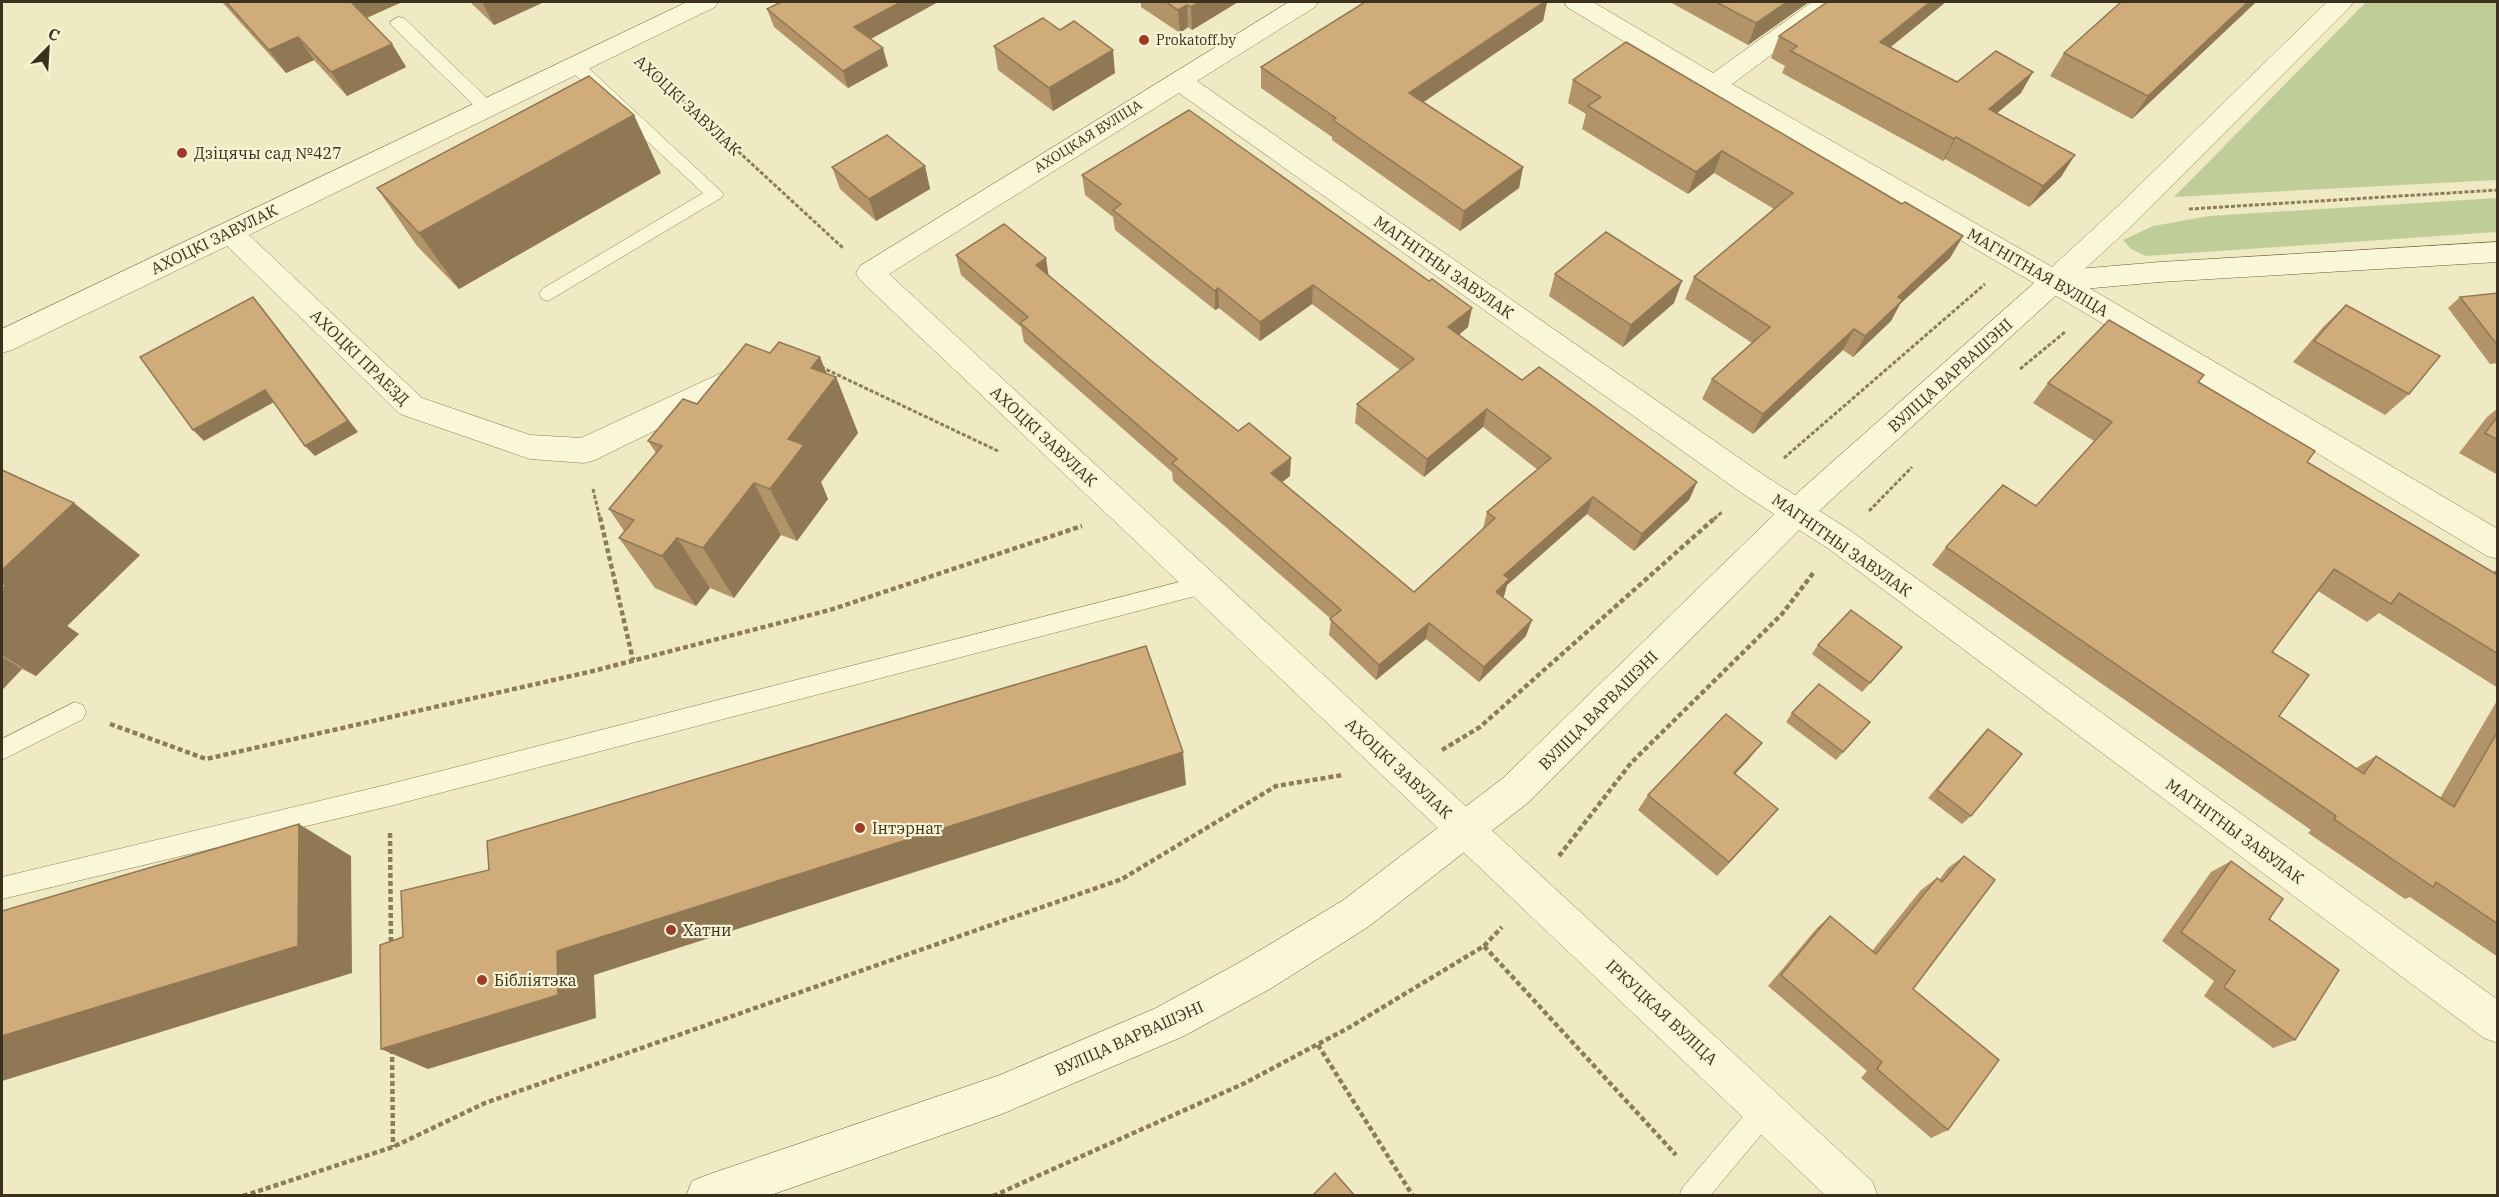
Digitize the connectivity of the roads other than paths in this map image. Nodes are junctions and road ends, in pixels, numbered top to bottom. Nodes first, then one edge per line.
1 (706, 2) edge
2 (1306, 2) edge
3 (1576, 2) edge
4 (1827, 2) edge
5 (2341, 2) edge
6 (398, 22) dead end
7 (576, 66) junction
8 (1178, 80) junction
9 (1714, 85) junction
10 (488, 109) junction
11 (229, 232) junction
12 (2498, 252) edge
13 (870, 273) joint
14 (2054, 281) junction
15 (548, 294) dead end
16 (2, 342) edge
17 (748, 372) edge
18 (1797, 512) junction
19 (2498, 546) edge
20 (1203, 585) junction
21 (75, 712) road end
22 (2, 750) edge
23 (1466, 830) junction
24 (2, 888) edge
25 (2498, 1024) edge
26 (1766, 1108) junction
27 (1698, 1190) edge
28 (707, 1196) edge
29 (1857, 1196) edge

1 - 7 street, АХОЦКІ ЗАВУЛАК
2 - 8 street, АХОЦКАЯ ВУЛІЦА
3 - 9 street, МАГНІТНАЯ ВУЛІЦА
4 - 9 street
5 - 14 street, ВУЛІЦА ВАРВАШЭНІ
6 - 10 lane
7 - 10 street, АХОЦКІ ЗАВУЛАК
7 - 15 lane
8 - 13 street, АХОЦКАЯ ВУЛІЦА
8 - 18 street, МАГНІТНЫ ЗАВУЛАК
9 - 14 street, МАГНІТНАЯ ВУЛІЦА
10 - 11 street, АХОЦКІ ЗАВУЛАК
11 - 16 street, АХОЦКІ ЗАВУЛАК
11 - 17 street, АХОЦКІ ПРАЕЗД
12 - 14 street
13 - 20 street, АХОЦКІ ЗАВУЛАК
14 - 18 street, ВУЛІЦА ВАРВАШЭНІ
14 - 19 street, МАГНІТНАЯ ВУЛІЦА
18 - 23 street, ВУЛІЦА ВАРВАШЭНІ
18 - 25 street, МАГНІТНЫ ЗАВУЛАК
20 - 23 street, АХОЦКІ ЗАВУЛАК
20 - 24 lane
21 - 22 lane
23 - 26 street, ІРКУЦКАЯ ВУЛІЦА
23 - 28 street, ВУЛІЦА ВАРВАШЭНІ
26 - 27 lane
26 - 29 street, ІРКУЦКАЯ ВУЛІЦА

